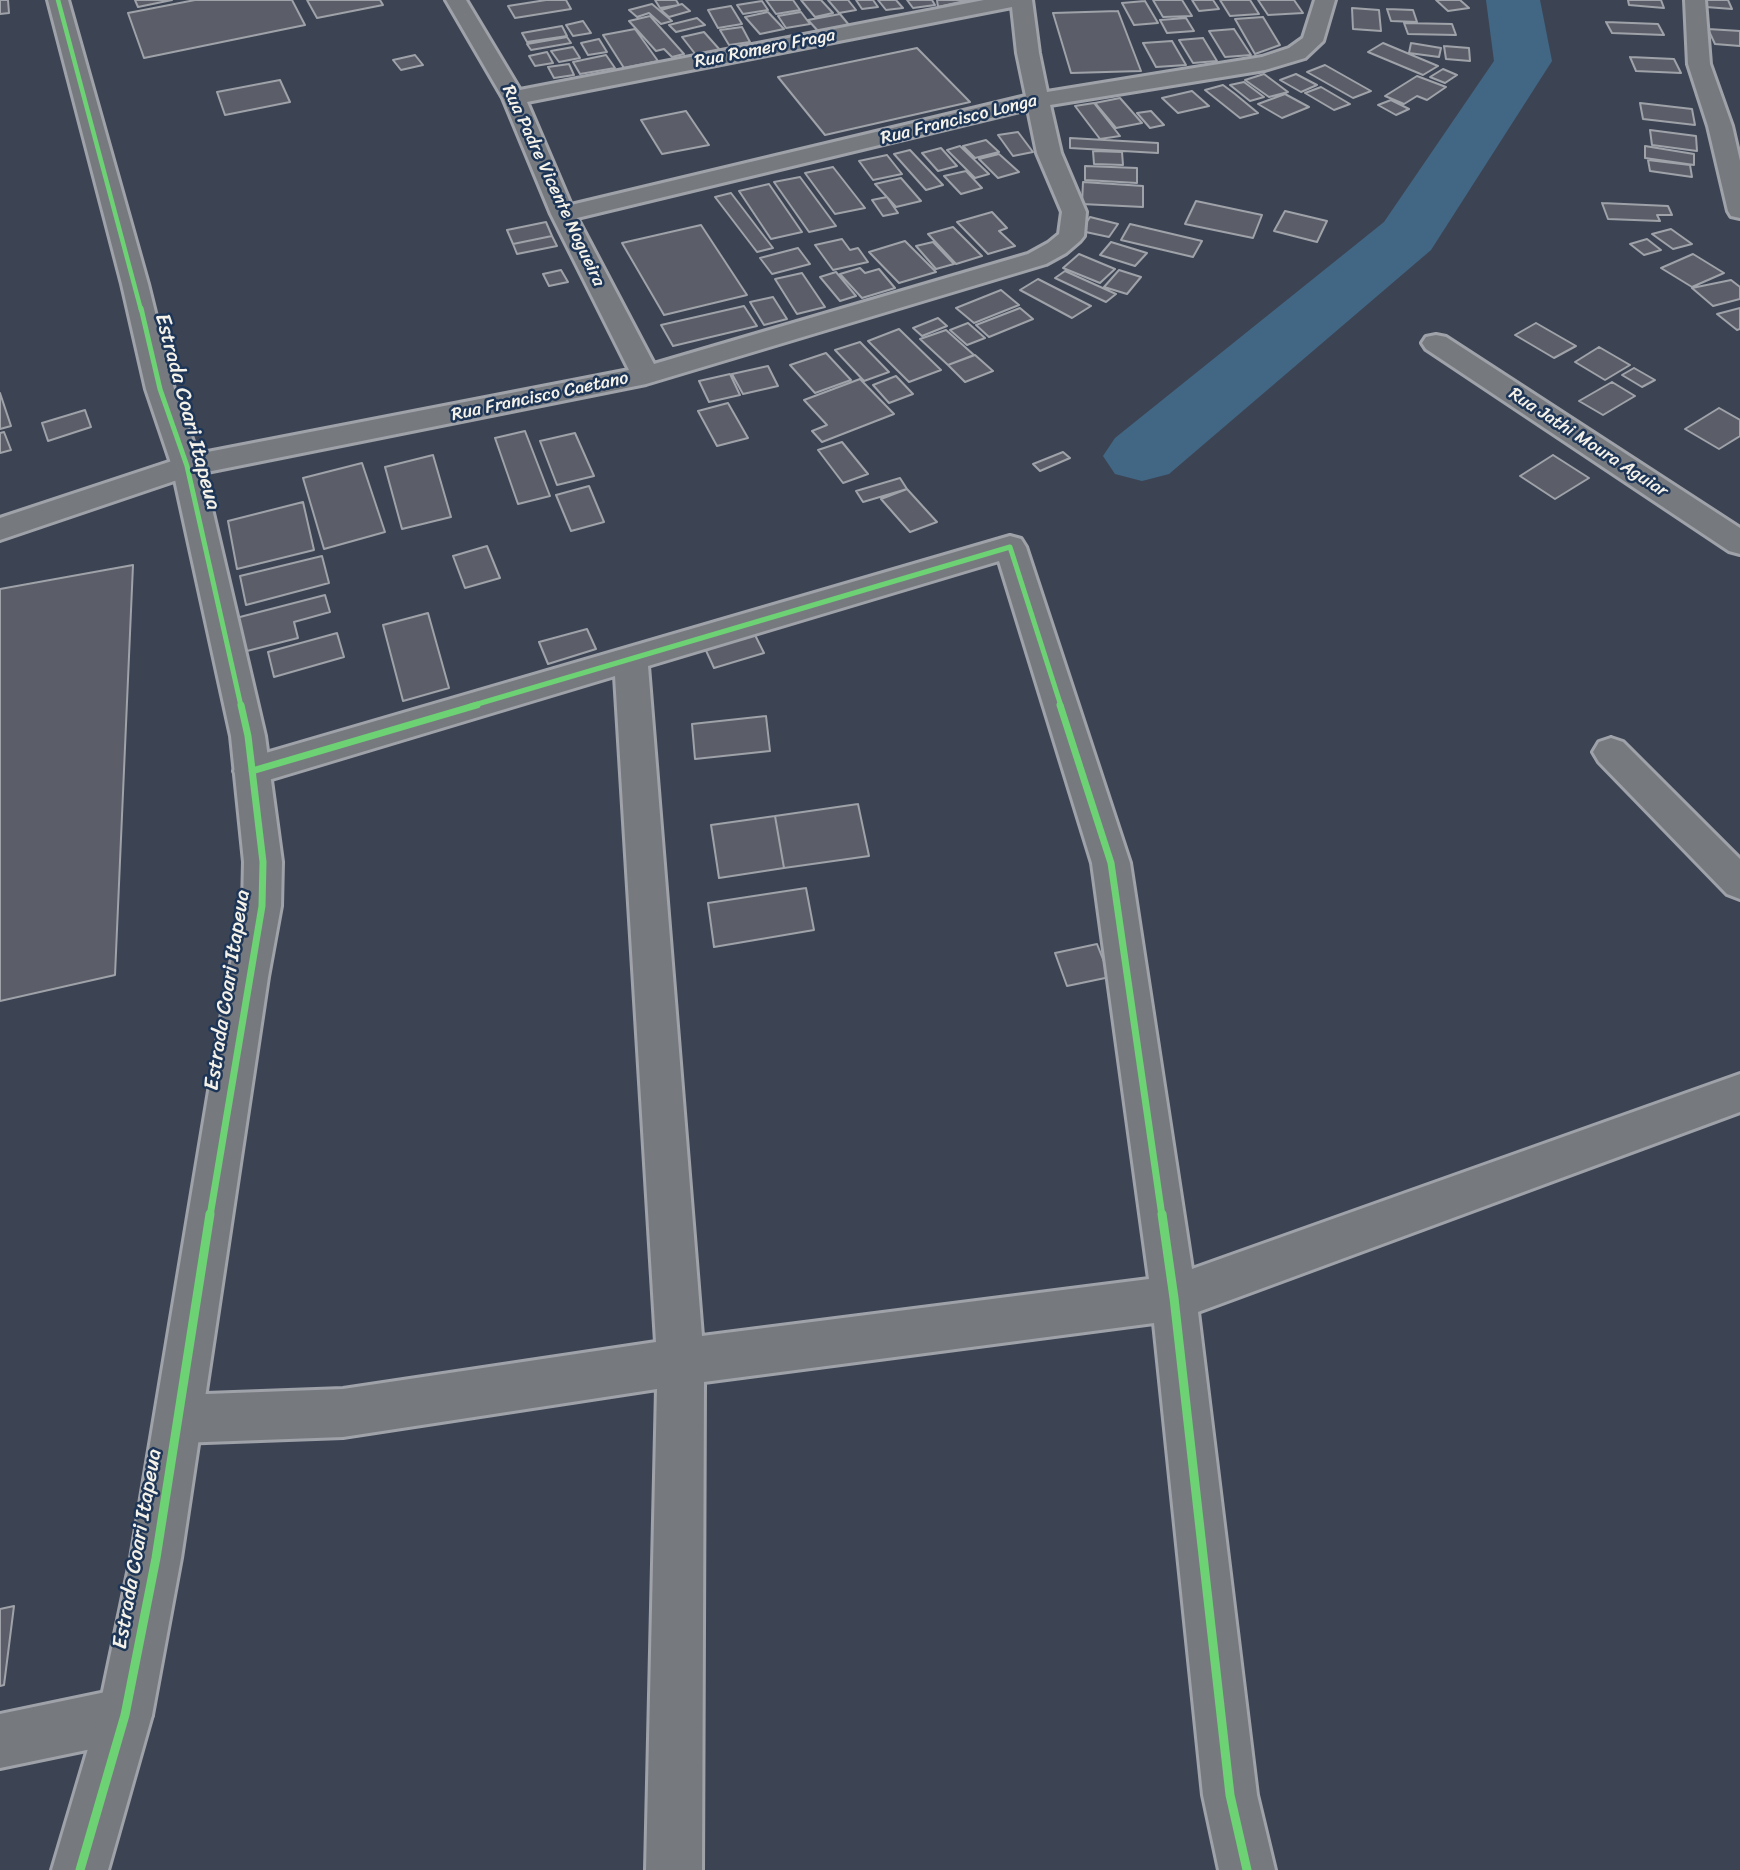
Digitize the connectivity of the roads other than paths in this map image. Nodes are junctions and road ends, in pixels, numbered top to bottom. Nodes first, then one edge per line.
1 (58, 0) edge
2 (456, 0) edge
3 (1016, 0) edge
4 (1022, 0) edge
5 (1325, 0) edge
6 (1695, 0) edge
7 (514, 98) junction
8 (1038, 100) junction
9 (1740, 211) edge
10 (563, 214) junction
11 (1436, 343) dead end
12 (646, 375) junction
13 (187, 466) junction
14 (0, 529) edge
15 (1740, 543) edge
16 (631, 659) junction
17 (1611, 752) dead end
18 (252, 771) junction
19 (1740, 883) edge
20 (1740, 1093) edge
21 (1174, 1298) junction
22 (681, 1362) junction
23 (179, 1419) junction
24 (125, 1715) junction
25 (0, 1741) edge
26 (80, 1870) edge
27 (674, 1870) edge
28 (1247, 1870) edge

1 - 13 street, Estrada Coari Itapeua
2 - 7 street, Rua Padre Vicente Nogueira
3 - 7 street, Rua Romero Fraga
4 - 8 street
5 - 8 street, Rua Francisco Longa
6 - 9 street
7 - 10 street, Rua Padre Vicente Nogueira
8 - 10 street, Rua Francisco Longa
8 - 12 street, Rua Francisco Caetano
10 - 12 street, Rua Padre Vicente Nogueira
11 - 15 street, Rua Jathi Moura Aguiar
12 - 13 street, Rua Francisco Caetano
13 - 14 street, Rua Francisco Caetano
13 - 18 street, Estrada Coari Itapeua
16 - 18 street
16 - 21 street
16 - 22 street
17 - 19 street
18 - 23 street, Estrada Coari Itapeua
20 - 21 street
21 - 22 street
21 - 28 street
22 - 23 street
22 - 27 street
23 - 24 street, Estrada Coari Itapeua
24 - 25 street
24 - 26 street, Estrada Coari Itapeua

